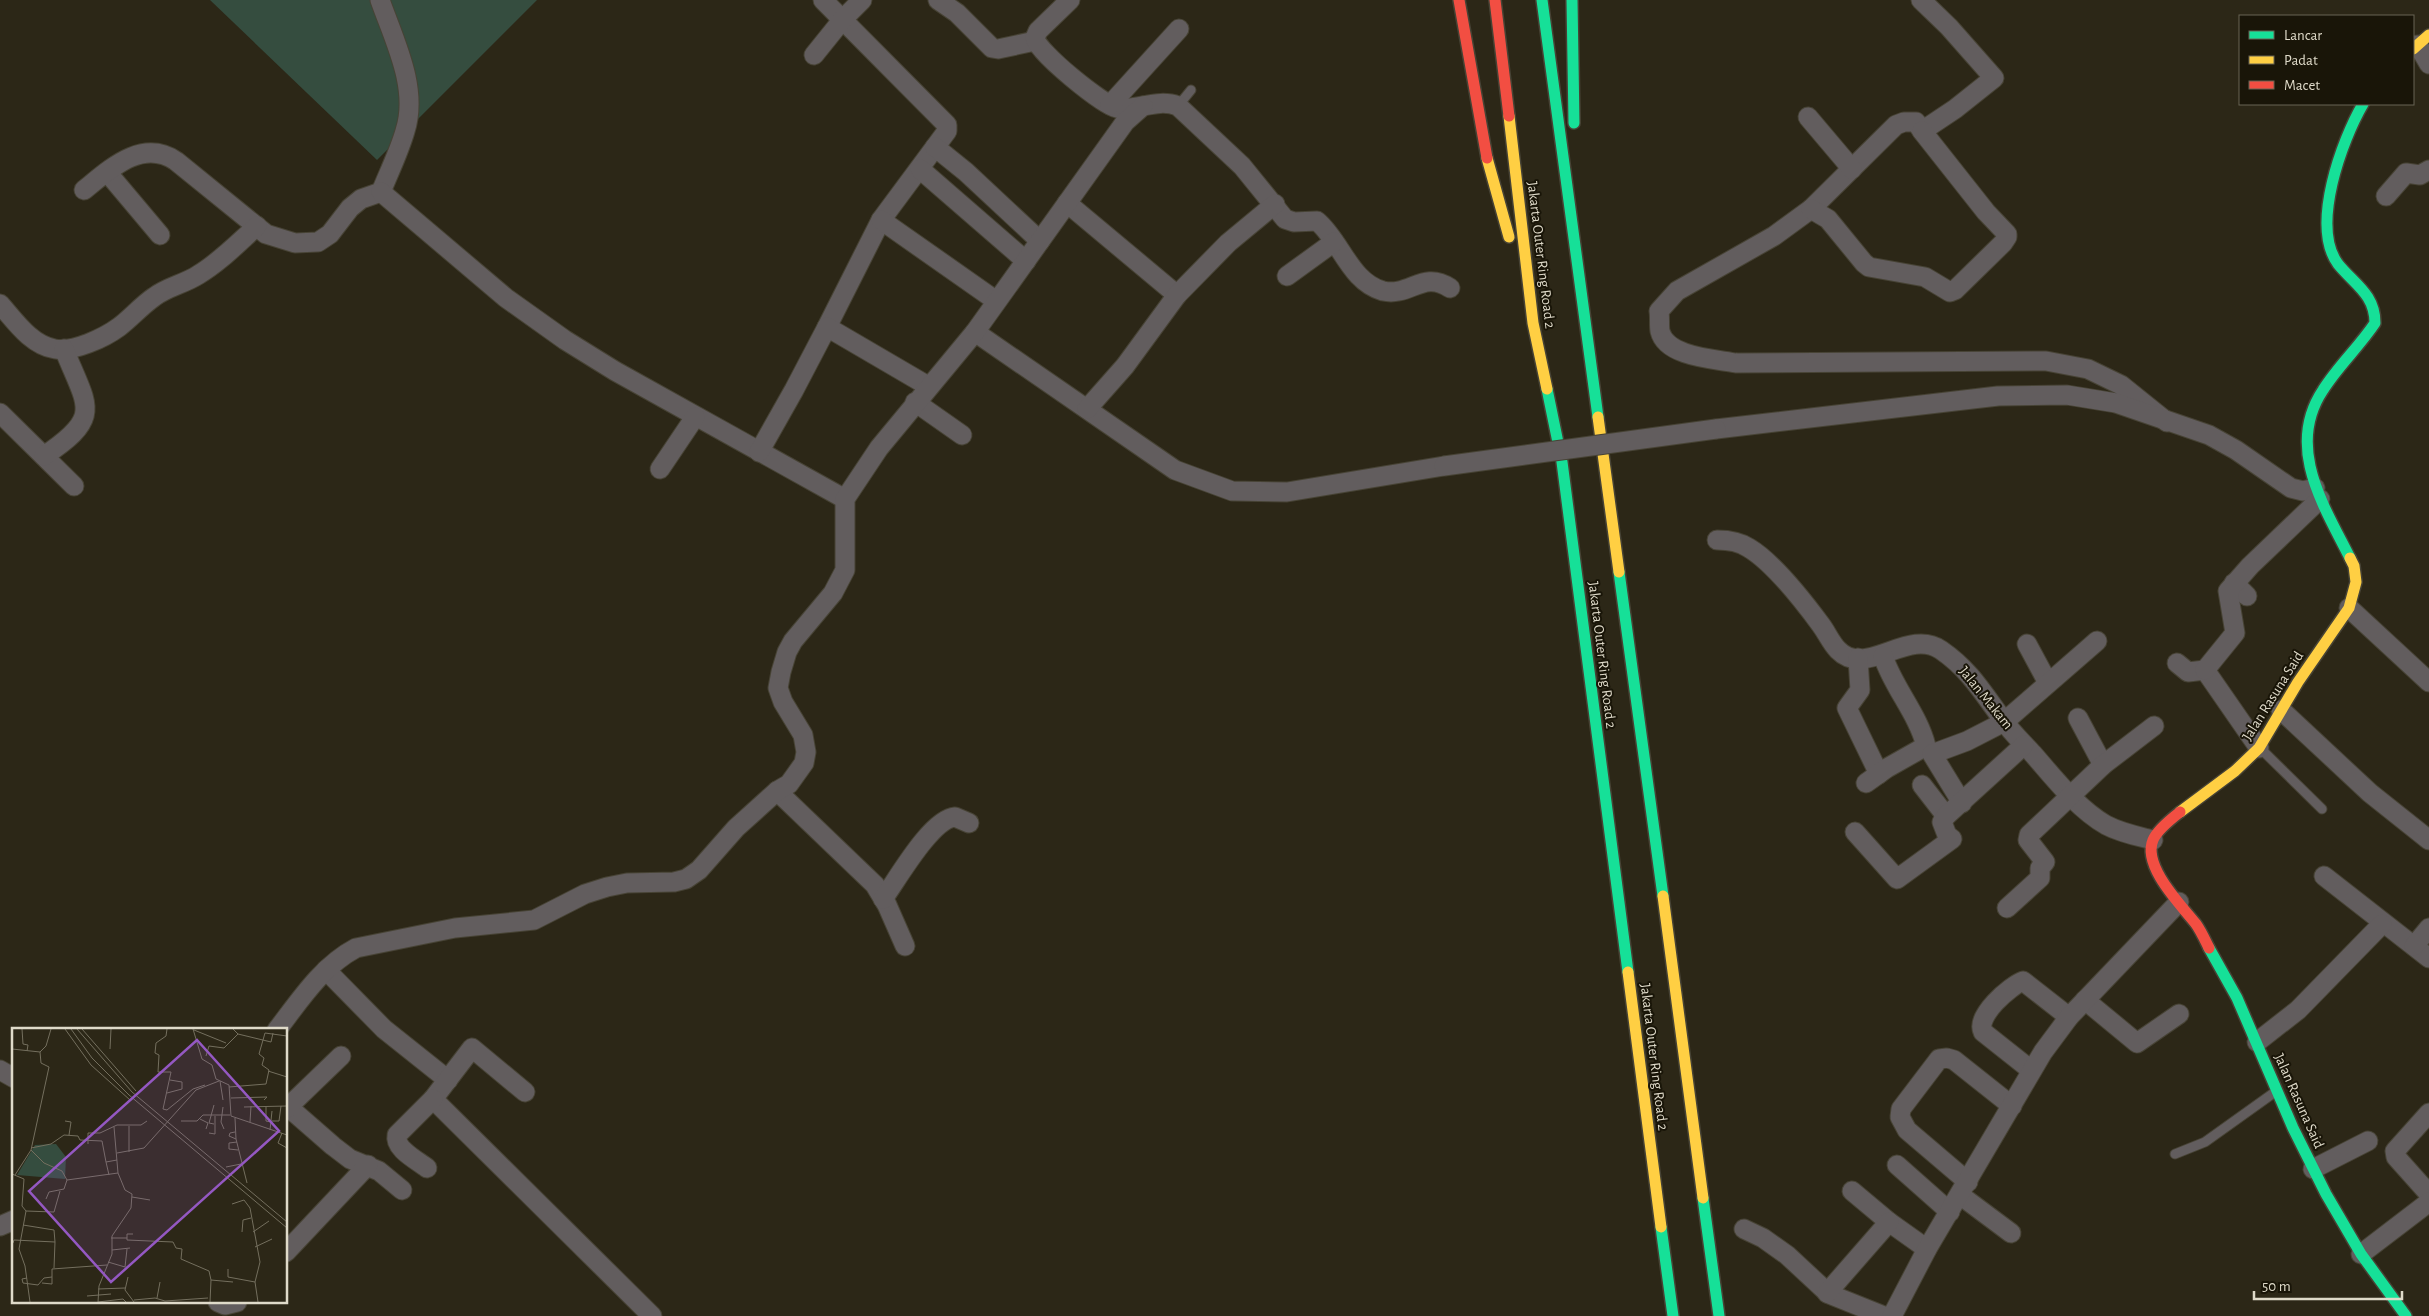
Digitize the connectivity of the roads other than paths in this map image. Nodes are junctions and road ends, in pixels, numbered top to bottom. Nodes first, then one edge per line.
1 (380, 0) edge
2 (823, 0) edge
3 (862, 0) edge
4 (938, 0) edge
5 (1070, 0) edge
6 (1460, 0) edge
7 (1495, 0) edge
8 (1542, 0) edge
9 (1572, 0) edge
10 (1921, 0) edge
11 (843, 19) junction
12 (1179, 29) dead end
13 (1035, 41) junction
14 (2420, 43) edge
15 (814, 55) dead end
16 (2429, 64) edge
17 (1190, 90) dead end
18 (2362, 105) edge
19 (1110, 106) junction
20 (1144, 106) junction
21 (1178, 106) junction
22 (1808, 117) dead end
23 (1922, 131) junction
24 (934, 148) junction
25 (920, 169) junction
26 (1852, 169) junction
27 (2429, 170) edge
28 (106, 172) junction
29 (84, 190) dead end
30 (381, 192) junction
31 (2386, 196) dead end
32 (1067, 203) junction
33 (1275, 204) junction
34 (1812, 209) junction
35 (881, 220) junction
36 (257, 226) junction
37 (160, 234) dead end
38 (1040, 240) junction
39 (1334, 242) junction
40 (1576, 248) junction
41 (1026, 261) junction
42 (1287, 276) dead end
43 (1450, 288) dead end
44 (1177, 295) junction
45 (995, 300) junction
46 (0, 304) edge
47 (1533, 323) junction
48 (827, 327) junction
49 (975, 332) junction
50 (64, 349) junction
51 (928, 386) junction
52 (915, 402) junction
53 (1087, 409) junction
54 (0, 413) edge
55 (695, 417) junction
56 (2167, 422) junction
57 (962, 435) dead end
58 (759, 452) junction
59 (44, 456) junction
60 (660, 469) dead end
61 (74, 486) dead end
62 (2318, 494) junction
63 (844, 499) junction
64 (1717, 540) dead end
65 (2350, 608) junction
66 (2098, 641) dead end
67 (2027, 644) dead end
68 (1883, 656) junction
69 (1858, 658) junction
70 (2177, 663) dead end
71 (2205, 670) junction
72 (2429, 682) edge
73 (2048, 683) junction
74 (2280, 710) junction
75 (2078, 718) dead end
76 (2004, 722) junction
77 (2154, 726) dead end
78 (2024, 745) junction
79 (2259, 748) junction
80 (2103, 765) junction
81 (1922, 784) dead end
82 (777, 791) junction
83 (2070, 794) junction
84 (1962, 803) junction
85 (2322, 809) dead end
86 (1946, 816) junction
87 (969, 823) dead end
88 (1855, 832) dead end
89 (2153, 840) junction
90 (2429, 840) edge
91 (2324, 876) dead end
92 (883, 899) junction
93 (2179, 902) junction
94 (2007, 908) dead end
95 (2382, 924) junction
96 (2429, 928) edge
97 (905, 946) dead end
98 (2414, 946) junction
99 (2429, 958) edge
100 (326, 970) junction
101 (2085, 1000) junction
102 (2178, 1014) dead end
103 (2069, 1017) junction
104 (279, 1028) edge
105 (2257, 1042) junction
106 (341, 1056) dead end
107 (0, 1070) edge
108 (2030, 1070) junction
109 (12, 1077) edge
110 (448, 1080) junction
111 (2277, 1091) junction
112 (525, 1092) dead end
113 (433, 1099) junction
114 (288, 1106) edge
115 (2012, 1106) junction
116 (288, 1108) edge
117 (2429, 1114) edge
118 (2368, 1140) dead end
119 (2175, 1154) dead end
120 (1897, 1164) dead end
121 (368, 1165) junction
122 (427, 1168) dead end
123 (2313, 1169) junction
124 (1964, 1189) junction
125 (402, 1190) dead end
126 (1852, 1190) dead end
127 (2429, 1194) edge
128 (2429, 1202) edge
129 (1950, 1212) junction
130 (12, 1221) edge
131 (1889, 1222) junction
132 (0, 1226) edge
133 (1744, 1229) dead end
134 (2011, 1233) dead end
135 (1927, 1249) junction
136 (288, 1250) edge
137 (2361, 1254) junction
138 (1828, 1293) junction
139 (652, 1316) edge
140 (1673, 1316) edge
141 (1719, 1316) edge
142 (1884, 1316) edge
143 (1892, 1316) edge
144 (2406, 1316) edge

1 - 30 street
2 - 11 street
3 - 11 street
4 - 13 street
5 - 13 street
6 - 47 main road
7 - 47 main road, Jakarta Outer Ring Road 2
8 - 40 main road, Jakarta Outer Ring Road 2
9 - 40 main road
10 - 23 street
11 - 15 street
11 - 24 street
12 - 19 street
13 - 19 street
14 - 16 street
17 - 21 lane
18 - 62 main road, Jalan Rasuna Said
19 - 20 street
20 - 21 street
20 - 32 street
21 - 33 street
22 - 26 street
23 - 26 street
23 - 34 street
24 - 25 street
24 - 38 street
25 - 35 street
25 - 41 street
26 - 34 street
27 - 31 street
28 - 29 street
28 - 36 street
28 - 37 street
30 - 36 street
30 - 55 street
32 - 38 street
32 - 44 street
33 - 39 street
33 - 44 street
34 - 56 street
35 - 45 street
35 - 48 street
36 - 50 street
38 - 41 street
39 - 42 street
39 - 43 street
40 - 141 main road, Jakarta Outer Ring Road 2
41 - 45 street
44 - 53 street
45 - 49 street
46 - 50 street
47 - 140 main road, Jakarta Outer Ring Road 2
48 - 51 street
48 - 58 street
49 - 51 street
49 - 53 street
50 - 59 street
51 - 52 street
52 - 57 street
52 - 63 street
53 - 56 street, bridge
54 - 59 street
55 - 58 street
55 - 60 street
56 - 62 street
58 - 63 street
59 - 61 street
62 - 65 main road, Jalan Rasuna Said
62 - 71 street
63 - 82 street
64 - 69 street, Jalan Makam
65 - 72 street
65 - 74 main road, Jalan Rasuna Said
66 - 73 street
67 - 73 street
68 - 69 street, Jalan Makam
68 - 69 street
68 - 76 street, Jalan Makam
70 - 71 street
71 - 79 street
73 - 76 street
74 - 79 main road, Jalan Rasuna Said
74 - 90 street
75 - 80 street
76 - 78 street, Jalan Makam
76 - 84 street
77 - 80 street
78 - 83 street, Jalan Makam
78 - 84 street
79 - 85 lane
79 - 89 main road, Jalan Rasuna Said
80 - 83 street
81 - 86 street
82 - 92 street
82 - 100 street
83 - 89 street, Jalan Makam
83 - 94 street
84 - 86 street
86 - 88 street
87 - 92 street
89 - 93 main road, Jalan Rasuna Said
91 - 95 street
92 - 97 street
93 - 101 street
93 - 105 main road, Jalan Rasuna Said
95 - 98 street
95 - 105 street
96 - 98 street
98 - 99 street
100 - 104 street
100 - 110 street
101 - 102 street
101 - 103 street
103 - 108 street
103 - 108 street
105 - 111 main road, Jalan Rasuna Said
106 - 114 street
107 - 109 street
108 - 115 street
110 - 112 street
110 - 113 street
111 - 119 lane
111 - 123 main road, Jalan Rasuna Said
113 - 122 street
113 - 139 street
115 - 124 street
115 - 124 street
116 - 121 street
117 - 127 street
118 - 123 street
120 - 129 street
121 - 125 street
121 - 136 street
123 - 137 main road, Jalan Rasuna Said
124 - 129 street
124 - 134 street
126 - 131 street
128 - 137 street
129 - 135 street
130 - 132 street
131 - 135 street
131 - 138 street
133 - 138 street
135 - 143 street
137 - 144 main road, Jalan Rasuna Said
138 - 142 street

